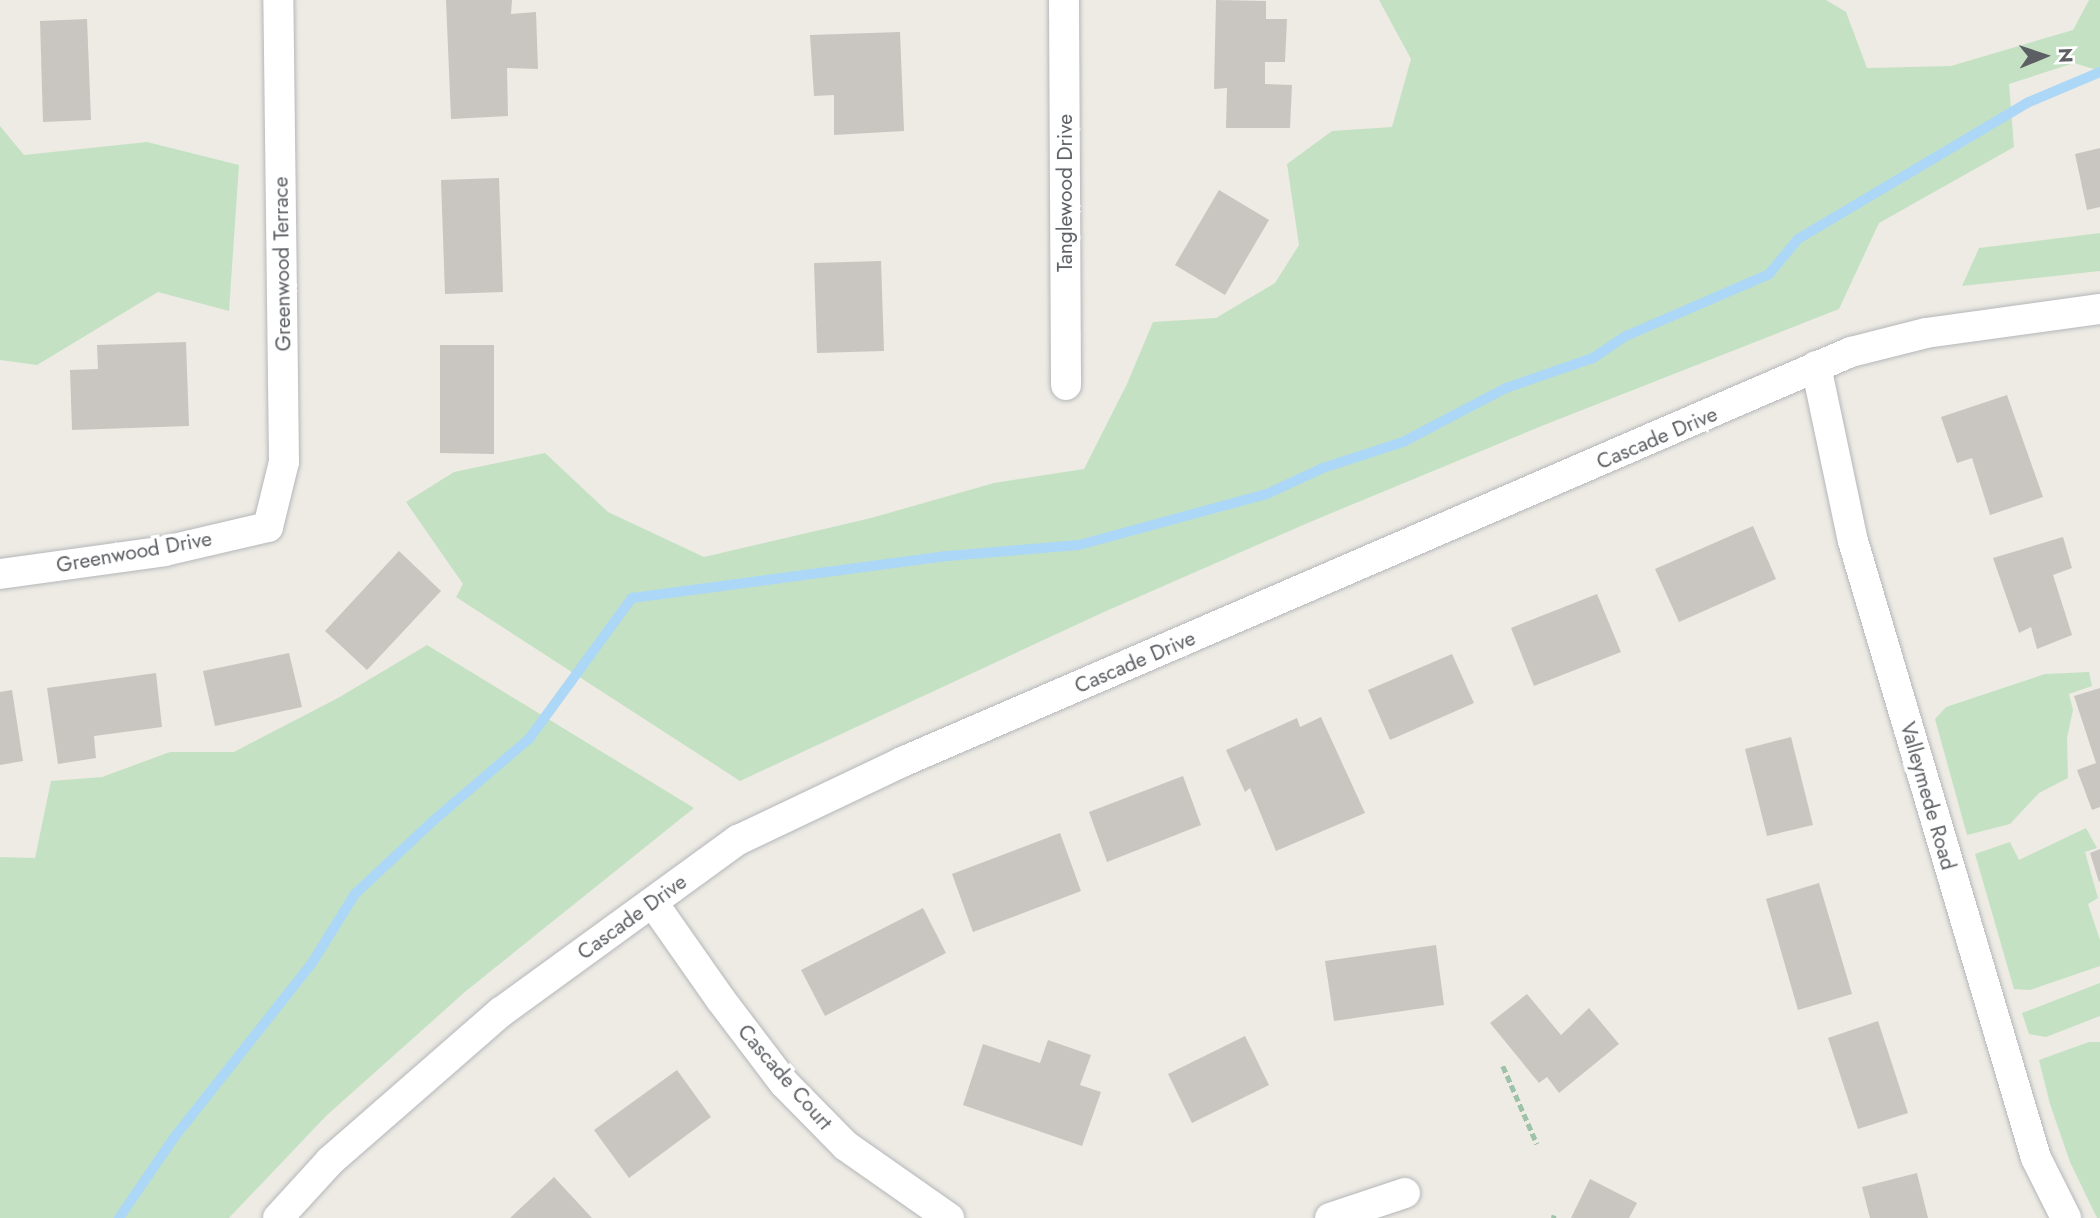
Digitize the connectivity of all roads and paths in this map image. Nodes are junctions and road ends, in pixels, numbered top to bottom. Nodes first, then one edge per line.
1 (278, 0) edge
2 (1064, 0) edge
3 (2100, 309) edge
4 (1816, 366) junction
5 (1066, 385) dead end
6 (268, 527) joint
7 (0, 574) edge
8 (653, 903) junction
9 (1503, 1066) dead end
10 (1537, 1143) dead end
11 (1405, 1193) dead end
12 (278, 1218) edge
13 (949, 1218) edge
14 (1331, 1218) edge
15 (2066, 1218) edge

1 - 6 street, Greenwood Terrace
2 - 5 street, Tanglewood Drive
3 - 4 street, Cascade Drive
4 - 8 street, Cascade Drive
4 - 15 street, Valleymede Road
6 - 7 street, Greenwood Drive
8 - 12 street, Cascade Drive
8 - 13 street, Cascade Court
9 - 10 path
11 - 14 street

